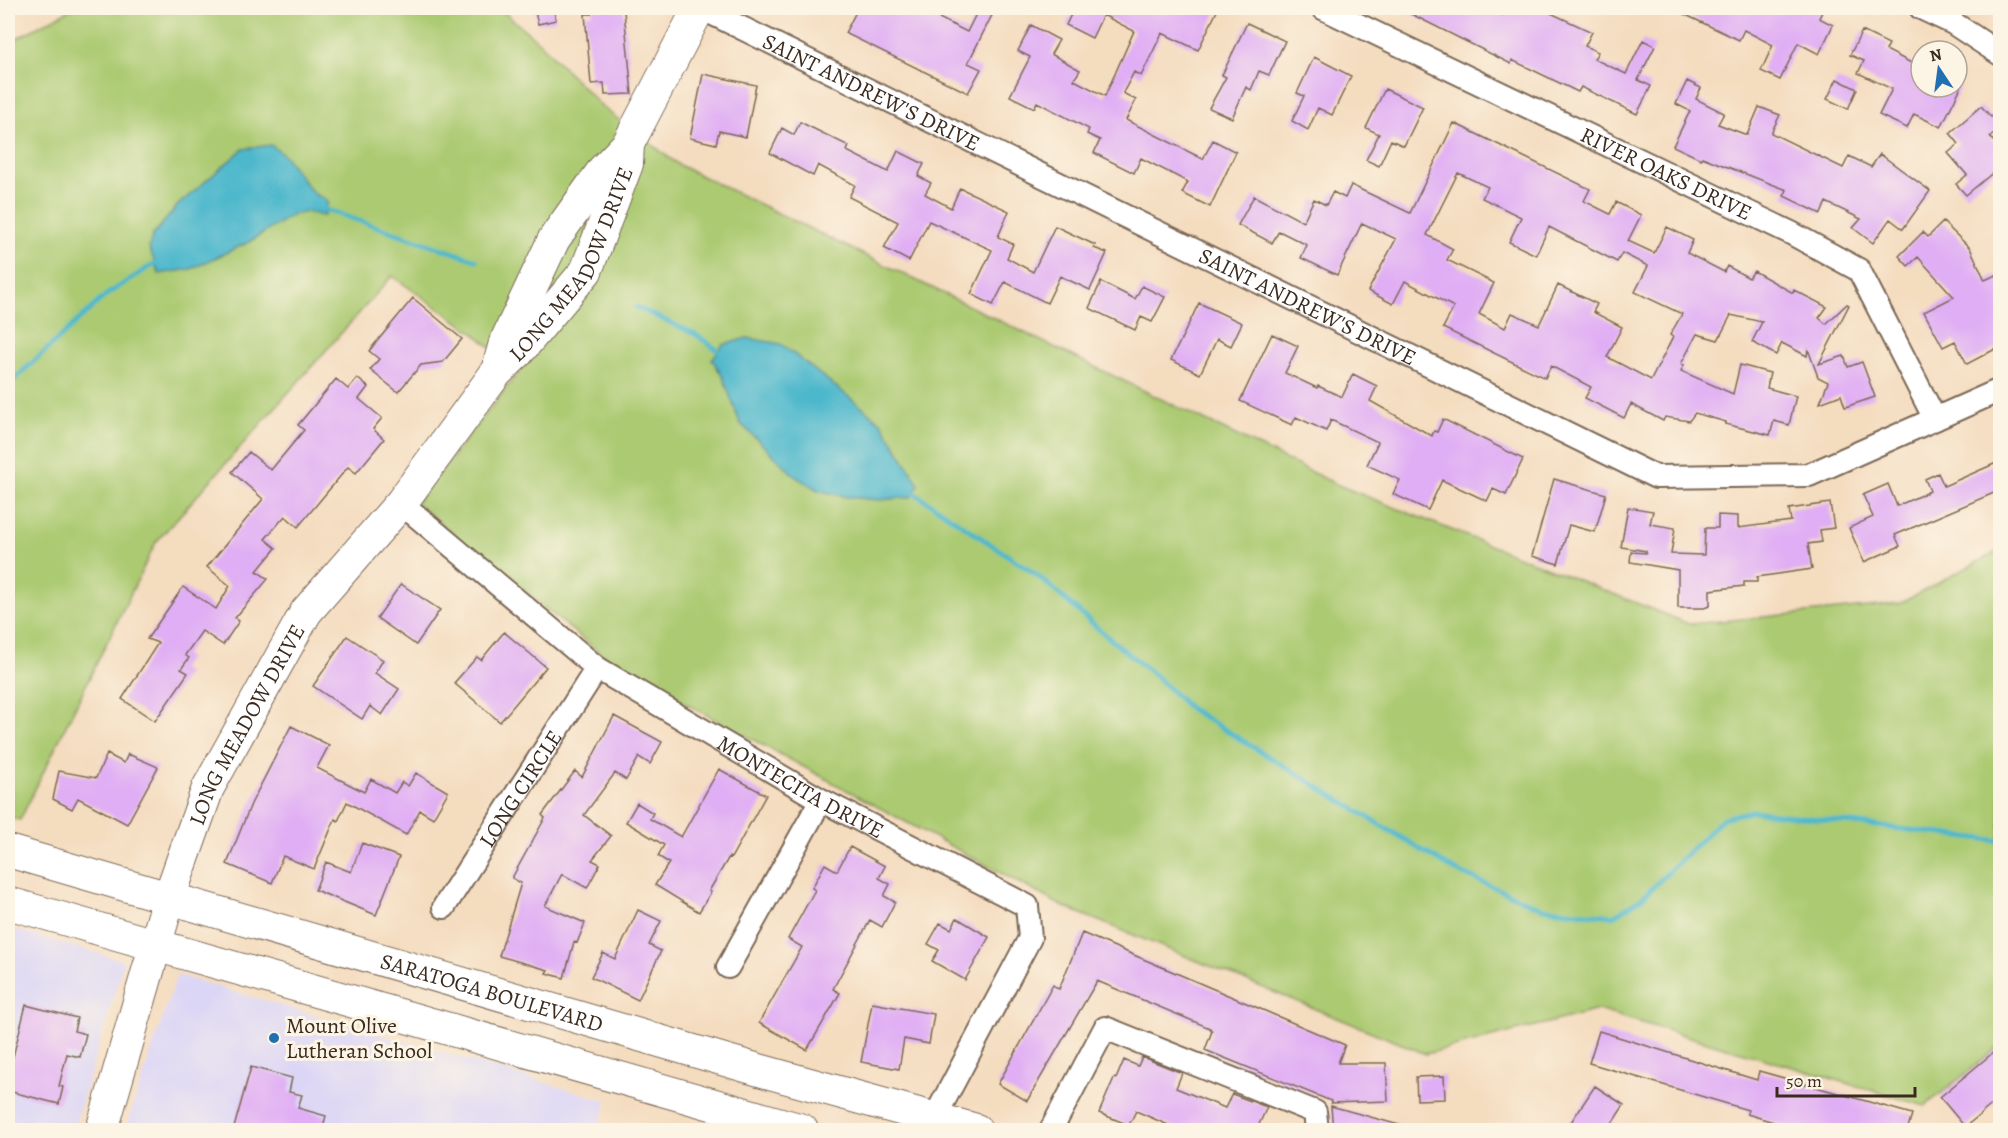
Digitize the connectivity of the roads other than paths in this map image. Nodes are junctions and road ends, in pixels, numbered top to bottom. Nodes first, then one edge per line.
1 (700, 8) edge
2 (1323, 8) edge
3 (1920, 8) edge
4 (2001, 54) edge
5 (628, 144) junction
6 (496, 373) junction
7 (2001, 390) edge
8 (1935, 418) junction
9 (401, 503) junction
10 (597, 668) junction
11 (821, 800) junction
12 (8, 851) edge
13 (169, 898) junction
14 (8, 903) edge
15 (444, 907) dead end
16 (155, 946) junction
17 (728, 967) dead end
18 (759, 1070) junction
19 (934, 1119) junction
20 (744, 1122) edge
21 (102, 1131) edge
22 (802, 1131) edge
23 (976, 1131) edge
24 (1051, 1131) edge
25 (1317, 1131) edge

1 - 5 main road, LONG MEADOW DRIVE
1 - 8 street, SAINT ANDREW'S DRIVE
2 - 8 street, RIVER OAKS DRIVE
3 - 4 street
5 - 6 main road, LONG MEADOW DRIVE
5 - 6 main road, LONG MEADOW DRIVE
6 - 9 main road, LONG MEADOW DRIVE
7 - 8 street, SAINT ANDREW'S DRIVE
9 - 10 street, MONTECITA DRIVE
9 - 13 main road, LONG MEADOW DRIVE
10 - 11 street, MONTECITA DRIVE
10 - 15 street, LONG CIRCLE
11 - 17 street
11 - 19 street, MONTECITA DRIVE
12 - 13 main road, SARATOGA BOULEVARD
13 - 16 main road, LONG MEADOW DRIVE
13 - 18 main road, SARATOGA BOULEVARD
14 - 16 main road
16 - 20 main road
16 - 21 main road, LONG MEADOW DRIVE
18 - 19 main road, SARATOGA BOULEVARD
18 - 20 main road
19 - 23 main road, SARATOGA BOULEVARD
20 - 22 main road
24 - 25 street

